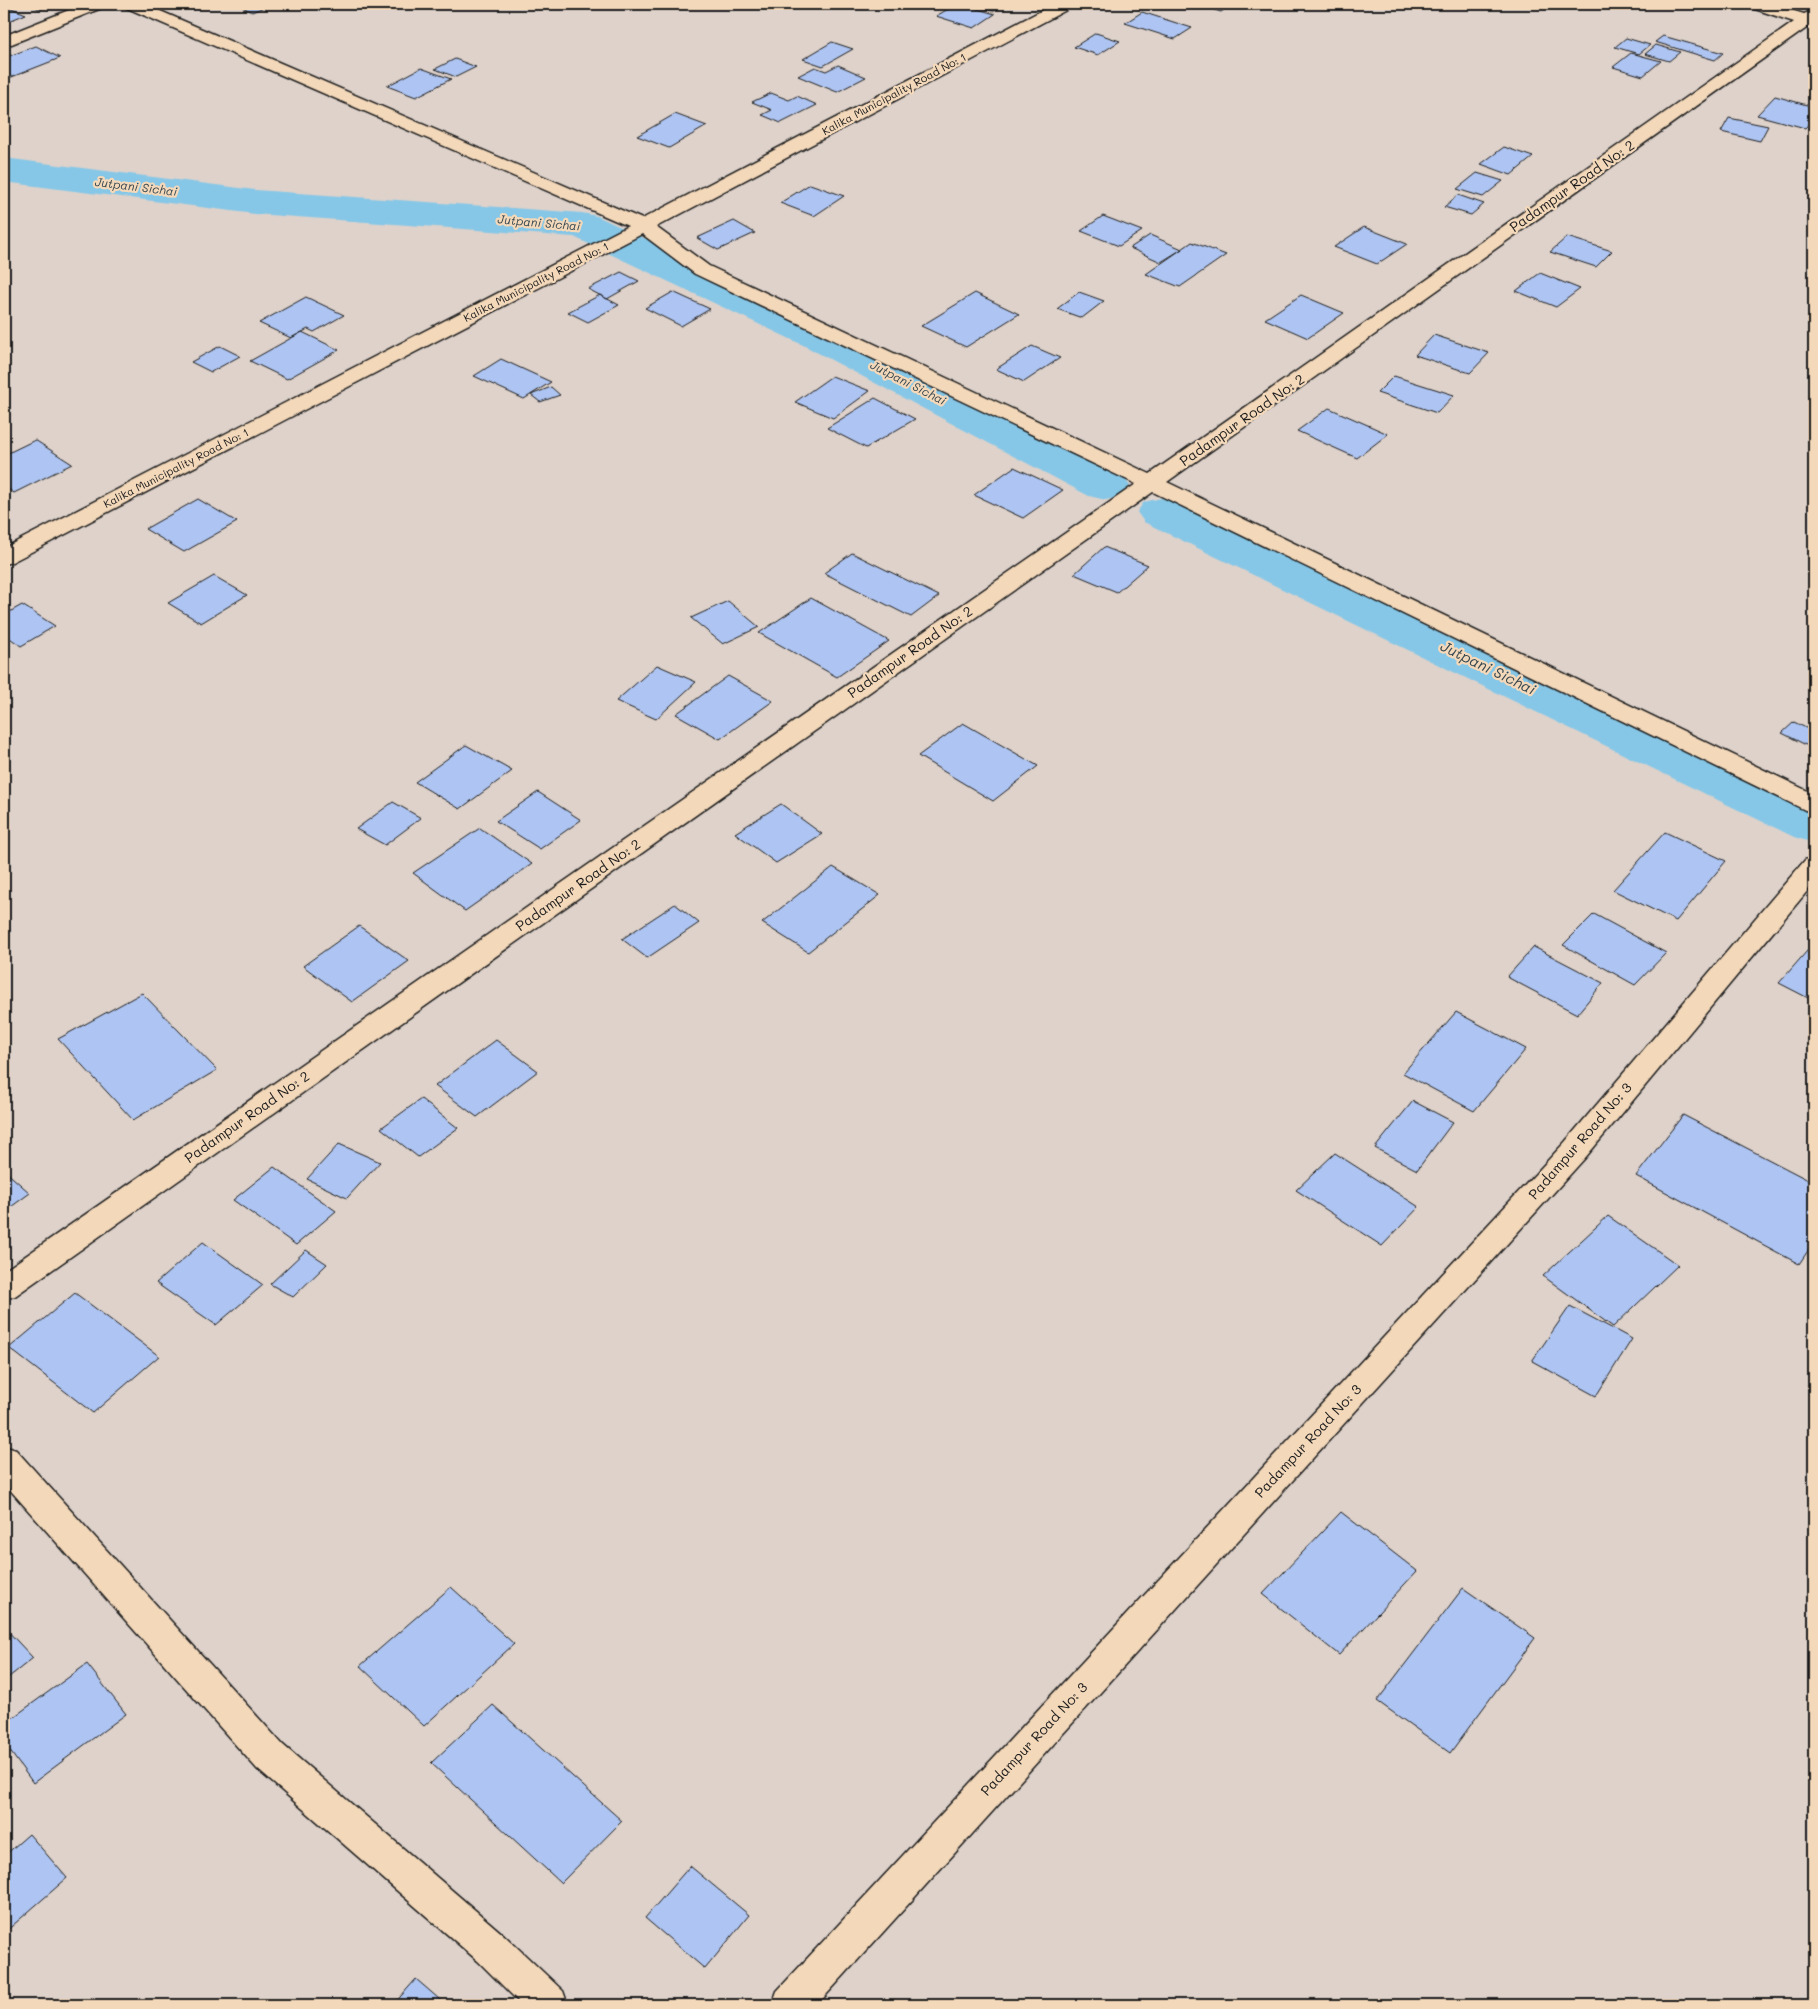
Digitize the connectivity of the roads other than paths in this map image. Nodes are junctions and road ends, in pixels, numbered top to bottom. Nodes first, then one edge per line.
1 (98, 4) edge
2 (131, 4) edge
3 (1066, 4) edge
4 (1754, 4) edge
5 (1812, 19) edge
6 (4, 42) edge
7 (643, 226) junction
8 (1152, 483) junction
9 (4, 557) edge
10 (1814, 804) edge
11 (1814, 866) edge
12 (4, 1287) edge
13 (4, 1460) edge
14 (548, 2005) edge
15 (791, 2005) edge

1 - 6 street
2 - 7 street
3 - 7 street, Kalika Municipality Road No: 1
4 - 5 street
5 - 8 street, Padampur Road No: 2
7 - 8 street
7 - 9 street, Kalika Municipality Road No: 1
8 - 10 street
8 - 12 street, Padampur Road No: 2
11 - 15 street, Padampur Road No: 3
13 - 14 street

